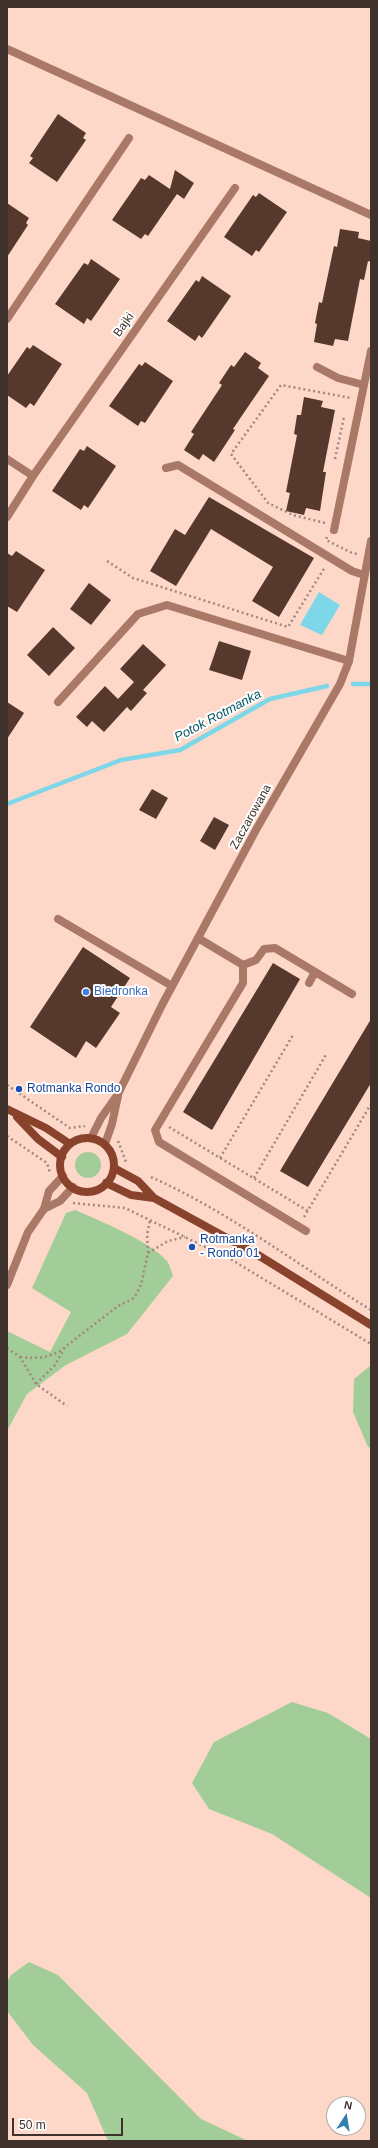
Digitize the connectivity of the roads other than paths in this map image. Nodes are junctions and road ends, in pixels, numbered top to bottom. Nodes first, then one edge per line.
1 (7, 49) edge
2 (129, 138) dead end
3 (235, 188) dead end
4 (371, 215) edge
5 (7, 319) edge
6 (371, 351) edge
7 (317, 368) dead end
8 (368, 386) edge
9 (7, 459) edge
10 (166, 468) dead end
11 (33, 476) junction
12 (7, 517) edge
13 (332, 527) road end
14 (371, 541) edge
15 (364, 575) junction
16 (349, 661) junction
17 (58, 702) dead end
18 (58, 919) dead end
19 (198, 938) junction
20 (243, 965) junction
21 (315, 972) junction
22 (309, 983) dead end
23 (172, 986) junction
24 (352, 994) dead end
25 (118, 1094) junction
26 (10, 1112) edge
27 (91, 1138) junction
28 (70, 1144) junction
29 (105, 1144) junction
30 (62, 1156) junction
31 (114, 1168) junction
32 (63, 1176) junction
33 (106, 1183) junction
34 (74, 1187) junction
35 (154, 1198) junction
36 (44, 1209) junction
37 (306, 1231) dead end
38 (7, 1285) edge
39 (371, 1325) edge

1 - 4 street
2 - 5 street
3 - 11 street, Bajki
6 - 8 street
7 - 8 street
8 - 13 street
9 - 11 street
10 - 15 street
11 - 12 street, Bajki
14 - 15 street, Zaczarowana
15 - 16 street, Zaczarowana
16 - 17 street
16 - 19 street, Zaczarowana
18 - 23 street
19 - 20 street
19 - 23 street, Zaczarowana
20 - 21 street
20 - 37 street
21 - 22 street
21 - 24 street
23 - 25 street, Zaczarowana
25 - 27 street, Zaczarowana
25 - 29 street, Zaczarowana
26 - 28 main road
26 - 30 main road
27 - 28 main road
27 - 29 main road
28 - 30 main road
29 - 31 main road
30 - 32 main road
31 - 33 main road
31 - 35 main road
32 - 34 main road
32 - 36 street
33 - 34 main road
33 - 35 main road
34 - 36 street
35 - 39 main road
36 - 38 street

